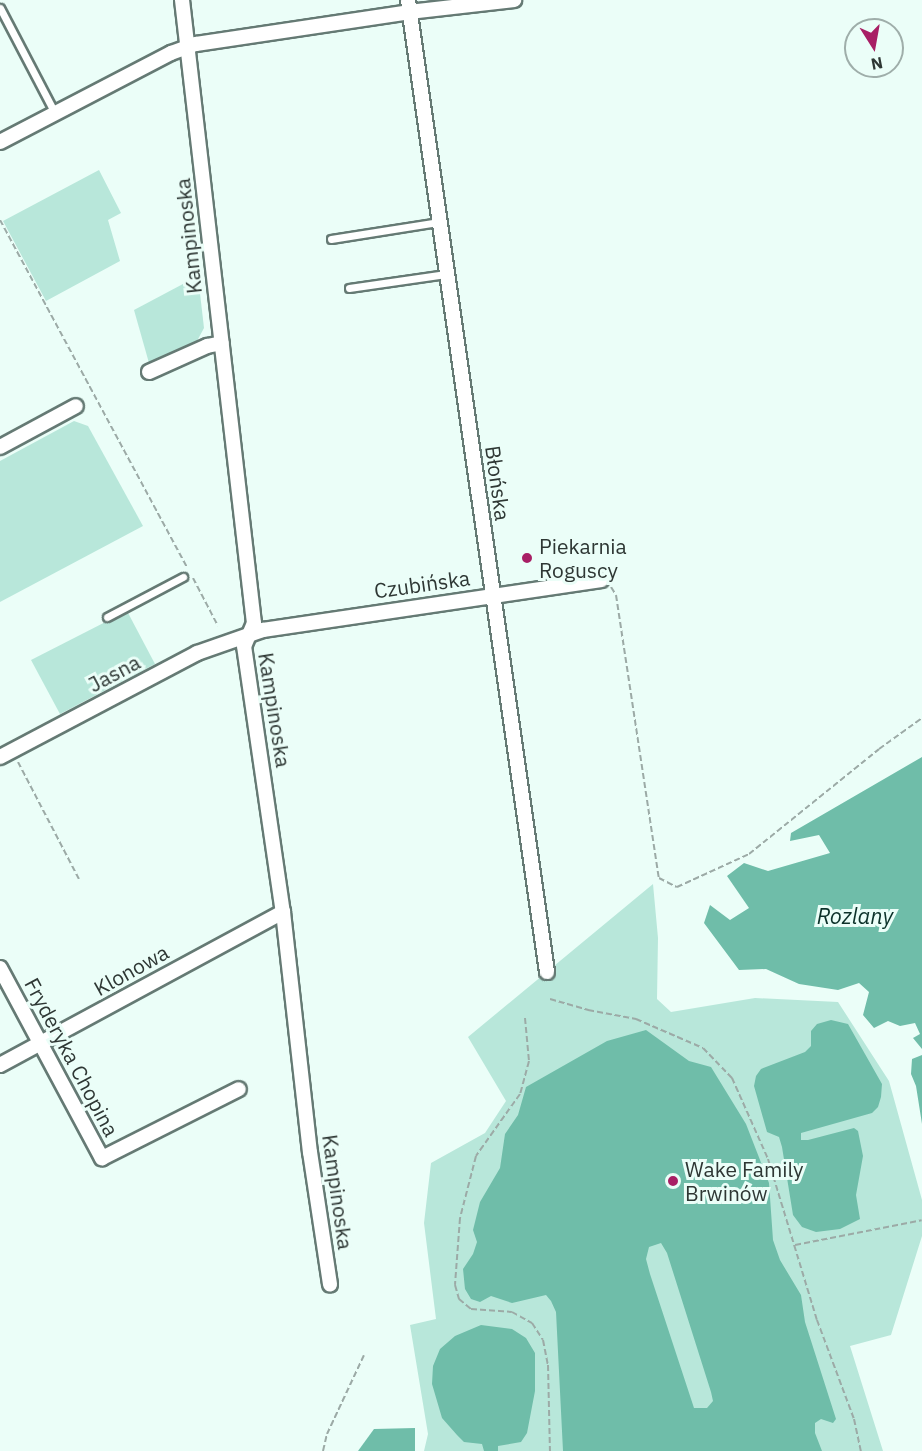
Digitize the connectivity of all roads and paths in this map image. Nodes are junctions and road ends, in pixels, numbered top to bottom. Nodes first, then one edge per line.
1 (182, 0) edge
2 (514, 0) edge
3 (408, 6) edge
4 (0, 8) edge
5 (188, 46) junction
6 (55, 113) junction
7 (0, 142) edge
8 (0, 220) edge
9 (438, 222) junction
10 (331, 239) dead end
11 (446, 274) junction
12 (349, 288) dead end
13 (222, 343) junction
14 (149, 372) dead end
15 (76, 406) dead end
16 (0, 446) edge
17 (183, 578) dead end
18 (601, 580) joint
19 (494, 595) junction
20 (107, 616) dead end
21 (218, 626) dead end
22 (250, 634) junction
23 (922, 718) edge
24 (17, 748) junction
25 (0, 757) edge
26 (79, 879) dead end
27 (283, 912) junction
28 (0, 968) edge
29 (547, 972) dead end
30 (550, 999) dead end
31 (525, 1018) dead end
32 (41, 1044) junction
33 (0, 1065) edge
34 (239, 1089) dead end
35 (922, 1220) edge
36 (795, 1245) junction
37 (330, 1285) dead end
38 (364, 1355) dead end
39 (322, 1451) edge
40 (550, 1451) edge
41 (861, 1451) edge

1 - 5 street, Kampinoska
2 - 3 street
3 - 5 street
3 - 9 street, Błońska
4 - 6 lane
5 - 6 street
5 - 13 street, Kampinoska
6 - 7 street
8 - 21 path
9 - 10 lane
9 - 11 street, Błońska
11 - 12 lane
11 - 19 street, Błońska
13 - 14 street
13 - 22 street, Kampinoska
15 - 16 street
17 - 20 lane
18 - 19 street, Czubińska
18 - 23 path
19 - 22 street, Czubińska
19 - 29 street, Błońska
22 - 24 street, Jasna
22 - 27 street, Kampinoska
24 - 25 street, Jasna
24 - 26 path
27 - 32 street, Klonowa
27 - 37 street, Kampinoska
28 - 32 street, Fryderyka Chopina
30 - 36 path
31 - 40 path
32 - 33 street, Klonowa
32 - 34 street, Fryderyka Chopina
35 - 36 path
36 - 41 path
38 - 39 path

